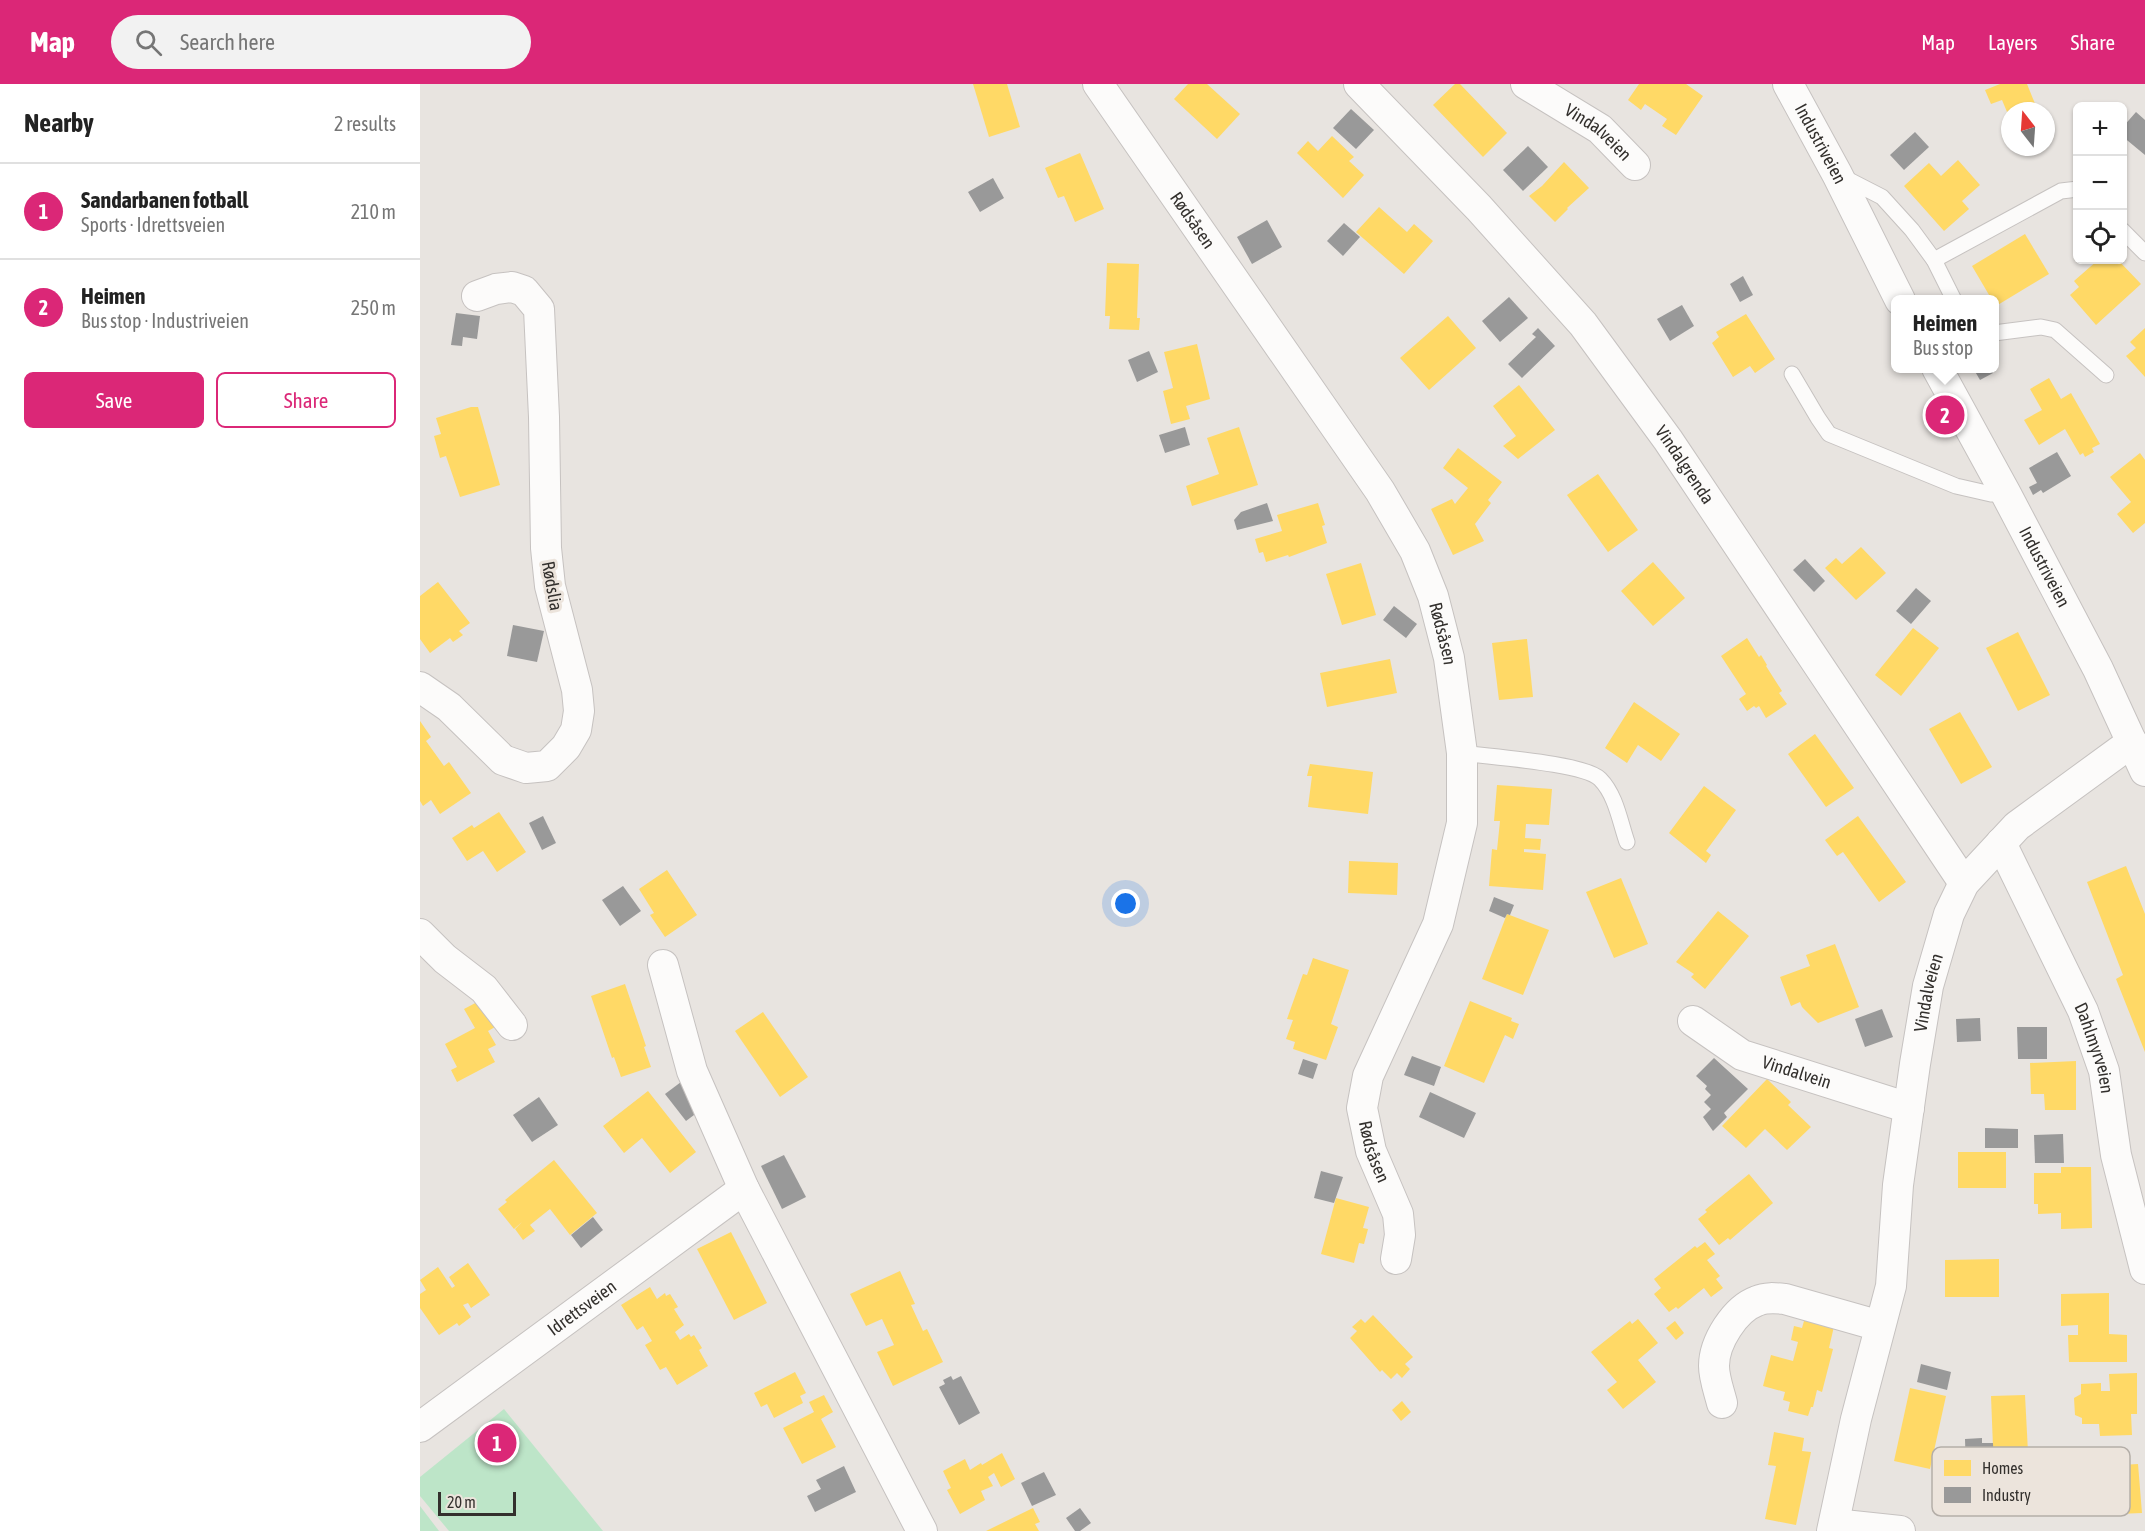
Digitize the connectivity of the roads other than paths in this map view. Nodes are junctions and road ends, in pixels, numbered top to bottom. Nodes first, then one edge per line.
1 (1098, 84) edge
2 (1359, 84) edge
3 (1526, 84) edge
4 (1788, 84) edge
5 (1635, 165) dead end
6 (1837, 174) junction
7 (2073, 190) edge
8 (2127, 235) edge
9 (2145, 253) edge
10 (1934, 260) junction
11 (1898, 295) edge
12 (1952, 295) edge
13 (477, 296) dead end
14 (1999, 332) edge
15 (1938, 373) edge
16 (1792, 374) dead end
17 (2106, 375) dead end
18 (2006, 494) junction
19 (420, 687) edge
20 (2132, 742) junction
21 (1462, 753) junction
22 (2145, 771) edge
23 (1628, 842) dead end
24 (2001, 843) junction
25 (1964, 884) junction
26 (420, 934) edge
27 (663, 965) dead end
28 (1693, 1021) dead end
29 (512, 1025) dead end
30 (1909, 1108) junction
31 (744, 1189) junction
32 (1396, 1259) dead end
33 (2145, 1269) edge
34 (1880, 1326) junction
35 (1722, 1403) dead end
36 (420, 1427) edge
37 (1833, 1528) edge
38 (922, 1531) edge
39 (1900, 1531) edge

1 - 21 street, Rødsåsen
2 - 25 street, Vindalgrenda
3 - 5 street, Vindalveien
4 - 6 street, Industriveien
6 - 10 lane
6 - 11 street, Industriveien
7 - 10 lane
8 - 9 lane
10 - 12 lane
13 - 19 street, Rødslia
14 - 17 lane
15 - 18 street, Industriveien
16 - 18 lane
18 - 20 street, Industriveien
20 - 22 street, Industriveien
20 - 24 street, Vindalveien
21 - 23 lane
21 - 32 street, Rødsåsen
24 - 25 street, Vindalveien
24 - 33 street, Dahlmyrveien
25 - 30 street, Vindalveien
26 - 29 street
27 - 31 street
28 - 30 street, Vindalvein
30 - 34 street, Vindalveien
31 - 36 street, Idrettsveien
31 - 38 street
34 - 35 street
34 - 37 street, Vindalveien
37 - 39 street, Vindalveien

